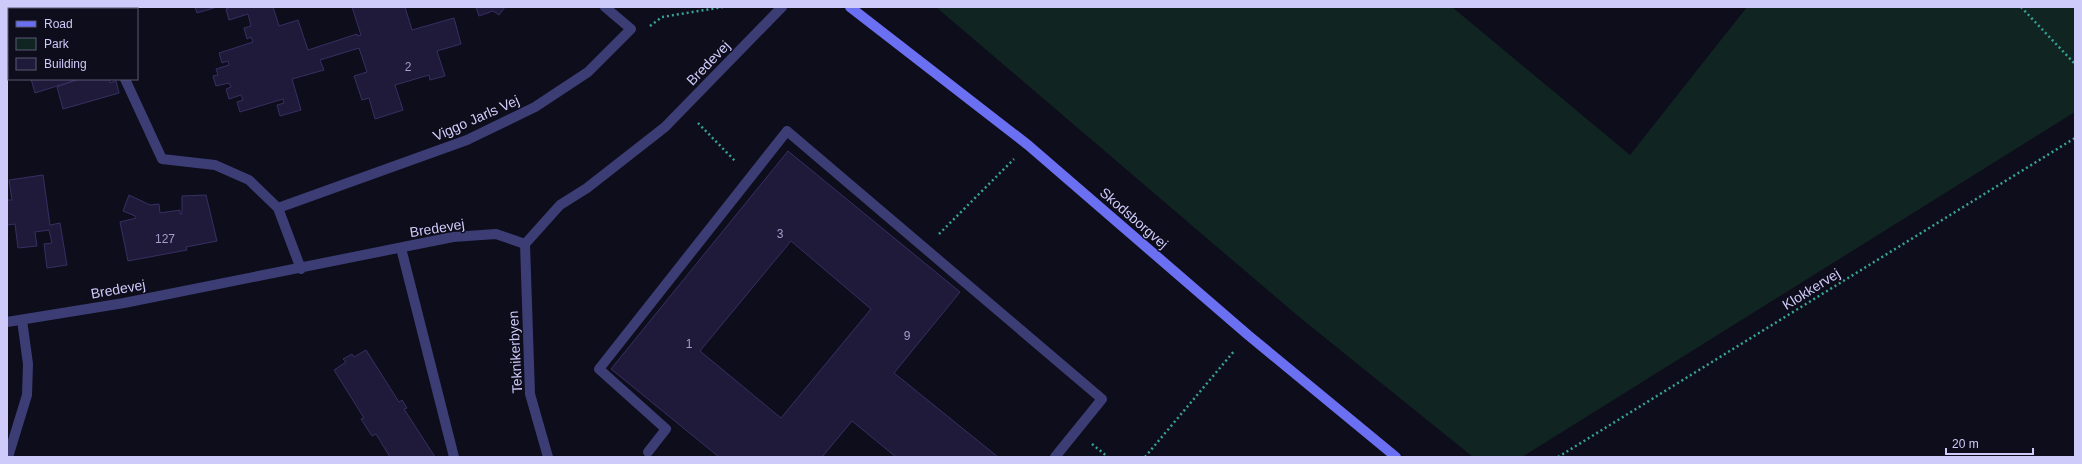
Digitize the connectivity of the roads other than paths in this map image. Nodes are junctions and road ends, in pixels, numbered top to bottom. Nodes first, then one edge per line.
1 (605, 7) edge
2 (782, 7) edge
3 (850, 7) edge
4 (125, 80) edge
5 (278, 208) junction
6 (525, 244) junction
7 (401, 248) junction
8 (300, 269) junction
9 (22, 320) junction
10 (7, 322) edge
11 (648, 452) dead end
12 (8, 457) edge
13 (454, 457) edge
14 (548, 457) edge
15 (1055, 457) edge
16 (1396, 457) edge

1 - 5 street, Viggo Jarls Vej
2 - 6 street, Bredevej
3 - 16 street, Skodsborgvej
4 - 5 street
5 - 8 street
6 - 7 street, Bredevej
6 - 14 street, Teknikerbyen
7 - 8 street, Bredevej
7 - 13 street
8 - 9 street, Bredevej
9 - 10 street, Bredevej
9 - 12 street
11 - 15 street

